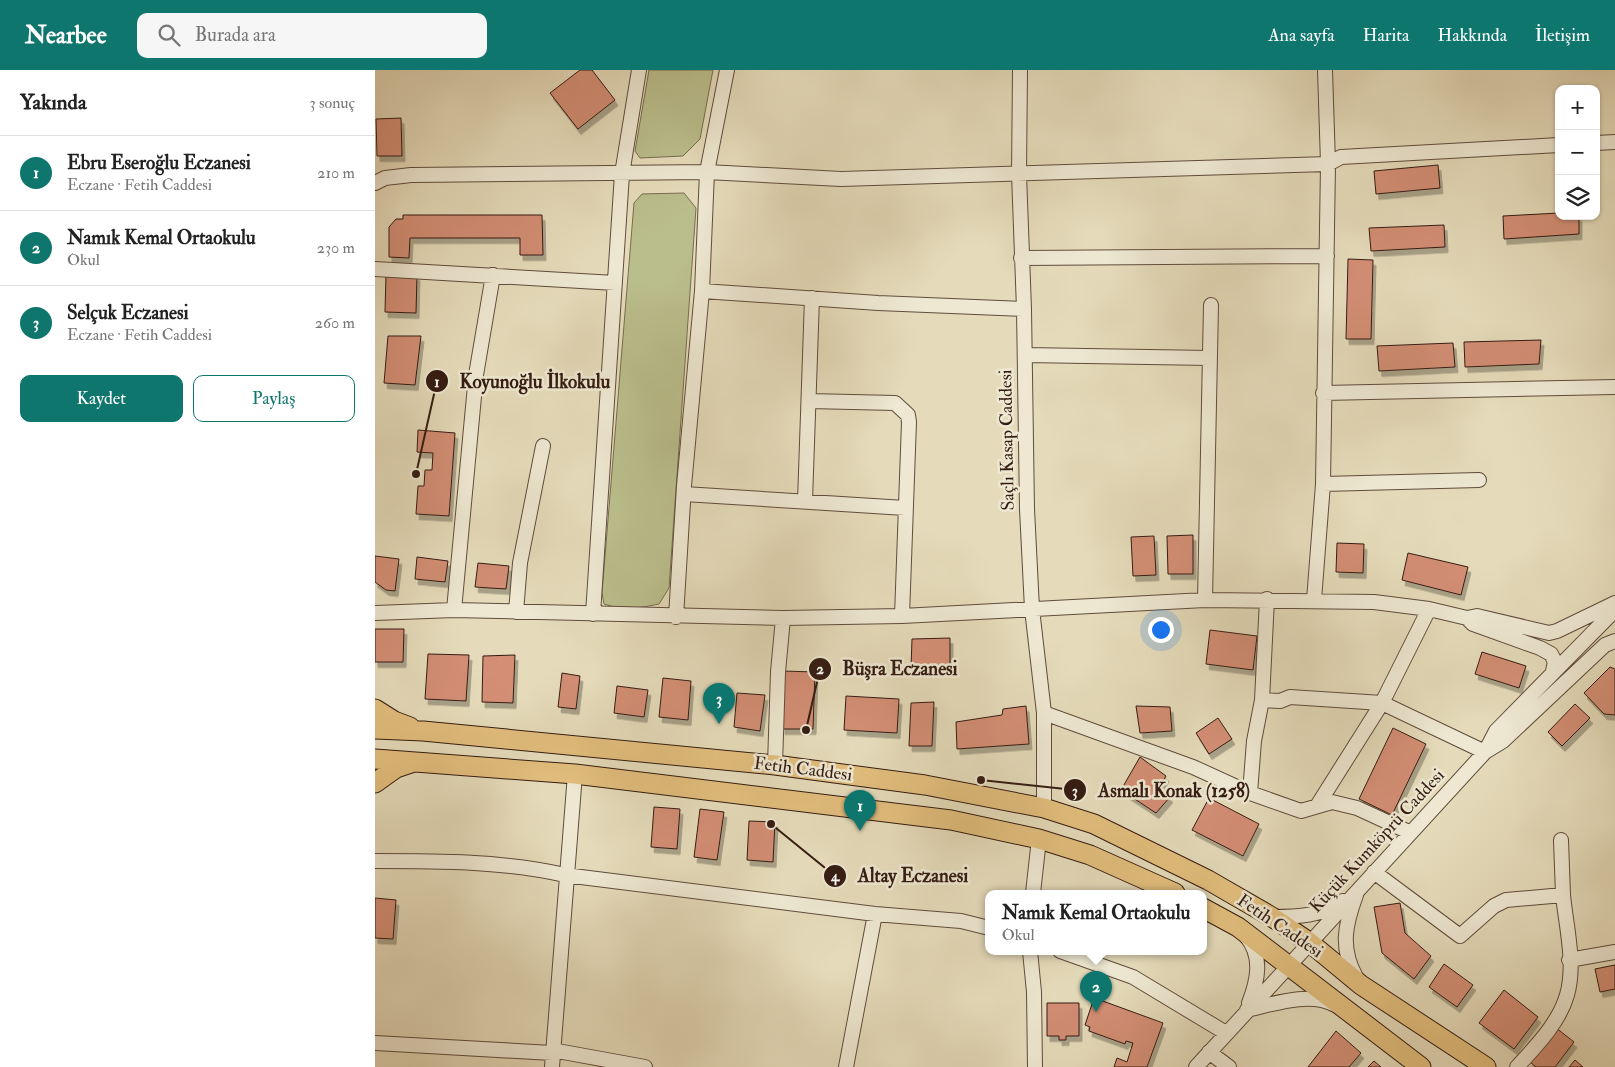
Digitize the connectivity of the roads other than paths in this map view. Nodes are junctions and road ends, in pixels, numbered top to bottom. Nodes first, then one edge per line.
1 (639, 70) edge
2 (727, 70) edge
3 (1020, 70) edge
4 (1325, 70) edge
5 (1615, 142) edge
6 (1600, 143) edge
7 (1555, 145) edge
8 (1329, 164) junction
9 (707, 172) junction
10 (622, 174) junction
11 (1019, 174) junction
12 (375, 183) edge
13 (1327, 256) junction
14 (1021, 258) junction
15 (375, 269) edge
16 (493, 275) junction
17 (615, 283) junction
18 (702, 291) junction
19 (812, 298) junction
20 (1211, 305) dead end
21 (1024, 309) junction
22 (1025, 354) junction
23 (1210, 358) junction
24 (1615, 387) edge
25 (1323, 393) junction
26 (809, 401) junction
27 (543, 446) dead end
28 (1479, 480) dead end
29 (1323, 484) junction
30 (684, 494) junction
31 (805, 501) junction
32 (905, 508) junction
33 (1267, 599) junction
34 (1205, 600) junction
35 (1314, 600) junction
36 (1032, 609) junction
37 (1429, 609) junction
38 (454, 610) junction
39 (1615, 611) edge
40 (516, 612) junction
41 (375, 613) edge
42 (593, 614) junction
43 (676, 616) junction
44 (902, 616) junction
45 (783, 618) junction
46 (1467, 618) junction
47 (1615, 641) edge
48 (1553, 671) junction
49 (1261, 700) junction
50 (1382, 703) junction
51 (375, 709) edge
52 (1044, 713) junction
53 (375, 729) edge
54 (423, 731) junction
55 (1485, 752) junction
56 (375, 759) edge
57 (426, 762) junction
58 (775, 765) junction
59 (575, 774) junction
60 (375, 783) edge
61 (1250, 793) junction
62 (1317, 806) junction
63 (1044, 808) junction
64 (1409, 832) junction
65 (1039, 839) junction
66 (1561, 840) dead end
67 (375, 861) edge
68 (1374, 872) junction
69 (565, 875) junction
70 (1033, 890) edge
71 (1168, 890) edge
72 (1358, 890) junction
73 (1563, 895) junction
74 (1207, 910) edge
75 (875, 914) junction
76 (1272, 917) junction
77 (985, 927) edge
78 (1238, 928) junction
79 (1309, 942) junction
80 (1615, 952) edge
81 (1029, 955) edge
82 (1072, 955) edge
83 (1569, 960) junction
84 (1289, 965) junction
85 (1361, 985) junction
86 (1246, 1010) junction
87 (1359, 1019) junction
88 (1226, 1033) junction
89 (375, 1043) edge
90 (1209, 1052) junction
91 (552, 1057) edge
92 (645, 1067) edge
93 (846, 1067) edge
94 (1035, 1067) edge
95 (1196, 1067) edge
96 (1229, 1067) edge
97 (1421, 1067) edge
98 (1486, 1067) edge
99 (1517, 1067) edge

1 - 10 street
2 - 9 street
3 - 11 street, Saçlı Kasap Caddesi
4 - 8 street
5 - 6 street
7 - 8 street
8 - 11 street
8 - 13 street
9 - 10 street
9 - 11 street
9 - 18 street
10 - 12 street
10 - 17 street
11 - 14 street, Saçlı Kasap Caddesi
13 - 14 street
13 - 25 street
14 - 21 street, Saçlı Kasap Caddesi
15 - 16 street
16 - 17 street
16 - 38 street
17 - 42 street
18 - 19 street
18 - 30 street
19 - 21 street
19 - 26 street
20 - 23 street
21 - 22 street, Saçlı Kasap Caddesi
22 - 23 street
22 - 36 street, Saçlı Kasap Caddesi
23 - 34 street
24 - 25 street
25 - 29 street
26 - 31 street
26 - 32 street
27 - 40 street
28 - 29 street
29 - 35 street
30 - 31 street
30 - 43 street
31 - 32 street
32 - 44 street
33 - 34 street
33 - 35 street
33 - 49 street
34 - 36 street
35 - 37 street
36 - 44 street
36 - 52 street, Saçlı Kasap Caddesi
37 - 46 street
37 - 50 street
38 - 40 street
38 - 41 street
39 - 46 street
39 - 48 street
40 - 42 street
42 - 43 street
43 - 45 street
44 - 45 street
45 - 58 street
46 - 48 street
47 - 55 street
48 - 55 street
49 - 50 street
49 - 61 street
50 - 55 street
50 - 62 street
51 - 54 main road
52 - 61 street
52 - 63 street, Saçlı Kasap Caddesi
53 - 54 main road, Fetih Caddesi
54 - 58 main road, Fetih Caddesi
55 - 64 street, Küçük Kumköprü Caddesi
56 - 57 main road, Fetih Caddesi
57 - 59 main road, Fetih Caddesi
57 - 60 main road
58 - 63 main road, Fetih Caddesi
59 - 65 main road, Fetih Caddesi
59 - 69 street
61 - 62 street
62 - 64 street
63 - 76 main road, Fetih Caddesi
64 - 68 street, Küçük Kumköprü Caddesi
65 - 70 street
65 - 71 main road, Fetih Caddesi
66 - 73 street
67 - 69 street
68 - 72 street, Küçük Kumköprü Caddesi
68 - 73 street
69 - 75 street
69 - 91 street
72 - 76 street
72 - 79 street, Küçük Kumköprü Caddesi
72 - 85 street
73 - 83 street
74 - 78 main road, Fetih Caddesi
75 - 77 street
75 - 93 street
76 - 79 main road, Fetih Caddesi
78 - 84 main road, Fetih Caddesi
78 - 86 street
79 - 84 street, Küçük Kumköprü Caddesi
79 - 85 main road, Fetih Caddesi
80 - 83 street
81 - 94 street
82 - 88 street
83 - 99 street
84 - 86 street, Küçük Kumköprü Caddesi
84 - 87 main road, Fetih Caddesi
85 - 98 main road, Fetih Caddesi
86 - 87 street
86 - 88 street, Küçük Kumköprü Caddesi
87 - 97 main road, Fetih Caddesi
88 - 90 street, Küçük Kumköprü Caddesi
89 - 91 street
90 - 95 street, Küçük Kumköprü Caddesi
90 - 96 street
91 - 92 street

